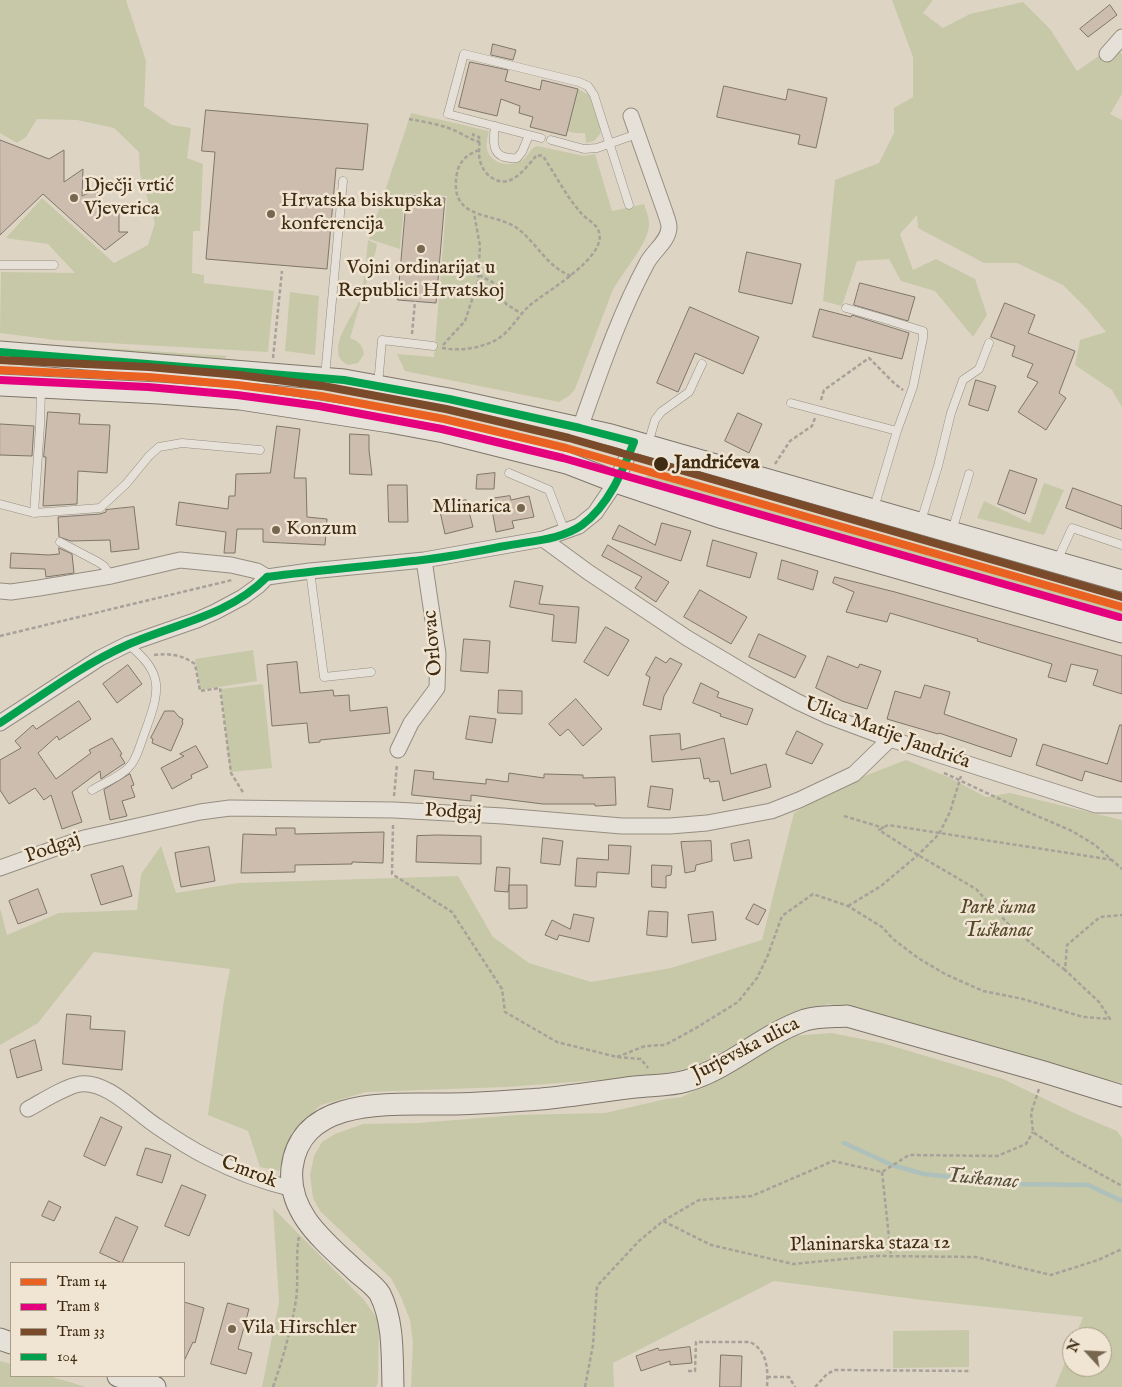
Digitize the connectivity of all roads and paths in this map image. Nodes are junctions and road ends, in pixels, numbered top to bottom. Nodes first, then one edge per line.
1 (1122, 37) edge
2 (1107, 54) dead end
3 (631, 116) dead end
4 (409, 118) dead end
5 (477, 122) junction
6 (495, 126) junction
7 (637, 134) junction
8 (529, 135) junction
9 (541, 138) dead end
10 (551, 140) dead end
11 (480, 142) junction
12 (610, 144) junction
13 (479, 150) junction
14 (343, 181) dead end
15 (629, 205) dead end
16 (474, 213) junction
17 (0, 265) edge
18 (54, 265) dead end
19 (282, 272) dead end
20 (479, 275) junction
21 (571, 276) junction
22 (415, 301) dead end
23 (846, 308) dead end
24 (522, 314) junction
25 (411, 343) junction
26 (989, 343) dead end
27 (433, 346) dead end
28 (0, 352) edge
29 (273, 359) dead end
30 (702, 364) dead end
31 (325, 378) junction
32 (0, 385) edge
33 (378, 385) junction
34 (41, 387) junction
35 (910, 395) junction
36 (792, 403) dead end
37 (820, 404) dead end
38 (816, 415) dead end
39 (580, 428) junction
40 (897, 431) junction
41 (640, 444) junction
42 (260, 450) dead end
43 (774, 466) dead end
44 (509, 473) dead end
45 (969, 474) dead end
46 (616, 482) junction
47 (0, 504) edge
48 (873, 510) junction
49 (34, 513) junction
50 (920, 523) junction
51 (565, 532) junction
52 (951, 533) junction
53 (543, 539) junction
54 (60, 542) dead end
55 (1122, 545) edge
56 (424, 560) junction
57 (1057, 561) junction
58 (310, 571) junction
59 (111, 576) junction
60 (267, 577) junction
61 (229, 581) dead end
62 (1122, 581) edge
63 (0, 591) edge
64 (1122, 632) edge
65 (0, 636) edge
66 (128, 644) junction
67 (143, 657) junction
68 (371, 672) dead end
69 (0, 723) edge
70 (890, 739) junction
71 (398, 750) joint
72 (961, 772) dead end
73 (944, 773) dead end
74 (960, 781) junction
75 (92, 790) dead end
76 (245, 797) dead end
77 (394, 804) dead end
78 (1122, 805) edge
79 (844, 816) dead end
80 (393, 818) dead end
81 (884, 828) junction
82 (939, 834) junction
83 (918, 855) junction
84 (1113, 860) junction
85 (0, 868) edge
86 (1122, 868) edge
87 (848, 906) junction
88 (1122, 915) edge
89 (1065, 970) junction
90 (617, 1057) junction
91 (1044, 1072) junction
92 (653, 1074) dead end
93 (1122, 1096) edge
94 (28, 1108) dead end
95 (1034, 1132) junction
96 (882, 1172) junction
97 (1122, 1186) edge
98 (293, 1189) junction
99 (663, 1221) junction
100 (307, 1222) junction
101 (1122, 1248) edge
102 (891, 1256) junction
103 (688, 1371) dead end
104 (971, 1371) dead end
105 (121, 1377) edge
106 (767, 1377) junction
107 (155, 1387) edge
108 (273, 1387) edge
109 (393, 1387) edge
110 (585, 1387) edge
111 (766, 1387) edge
112 (795, 1387) edge
113 (815, 1387) edge

1 - 2 street
3 - 7 street
4 - 11 path
5 - 6 lane
5 - 11 path
5 - 12 lane
6 - 8 lane
6 - 8 lane
7 - 12 lane
7 - 39 street
8 - 9 lane
10 - 12 lane
11 - 13 path
12 - 15 lane
13 - 16 path
13 - 21 path
14 - 31 lane
16 - 20 path
16 - 21 path
17 - 18 lane
19 - 29 path
20 - 24 path
20 - 24 path
21 - 24 path
22 - 25 path
23 - 35 lane
25 - 27 lane
25 - 33 lane
26 - 50 lane
28 - 31 main road
30 - 41 lane
31 - 33 main road
32 - 34 main road
33 - 39 main road
34 - 46 main road
34 - 49 lane
35 - 37 path
35 - 40 lane
36 - 40 lane
38 - 43 path
39 - 41 main road
40 - 48 lane
41 - 46 street
41 - 48 main road
42 - 49 lane
44 - 51 lane
45 - 52 lane
46 - 51 street
46 - 64 main road
47 - 49 lane
48 - 50 main road
50 - 52 main road
51 - 53 street
52 - 57 main road
53 - 56 street
53 - 70 street, Ulica Matije Jandrića
54 - 59 lane
55 - 57 lane
56 - 58 street
56 - 71 street, Orlovac
57 - 62 main road
58 - 60 street
58 - 68 lane
59 - 60 street
59 - 63 street
60 - 66 street
61 - 65 path
66 - 67 lane
66 - 69 street
67 - 75 lane
67 - 76 path
70 - 78 street, Ulica Matije Jandrića
70 - 85 street, Podgaj
71 - 77 path
72 - 74 path
73 - 74 path
74 - 82 path
74 - 84 path
79 - 81 path
80 - 90 path
81 - 82 path
81 - 83 path
82 - 83 path
82 - 84 path
83 - 87 path
83 - 89 path
84 - 86 path
87 - 89 path
87 - 90 path
88 - 89 path
90 - 92 path
91 - 93 main road, Jurjevska ulica
91 - 95 path
91 - 98 main road, Jurjevska ulica
94 - 98 street, Cmrok
95 - 96 path
95 - 97 path
96 - 99 path
96 - 102 path
98 - 100 main road, Cmrok
99 - 102 path, Planinarska staza 12
99 - 110 path
100 - 108 path
100 - 109 main road, Cmrok
101 - 102 path, Planinarska staza 12
103 - 106 path
104 - 113 path
105 - 107 main road
106 - 111 path
106 - 112 path

